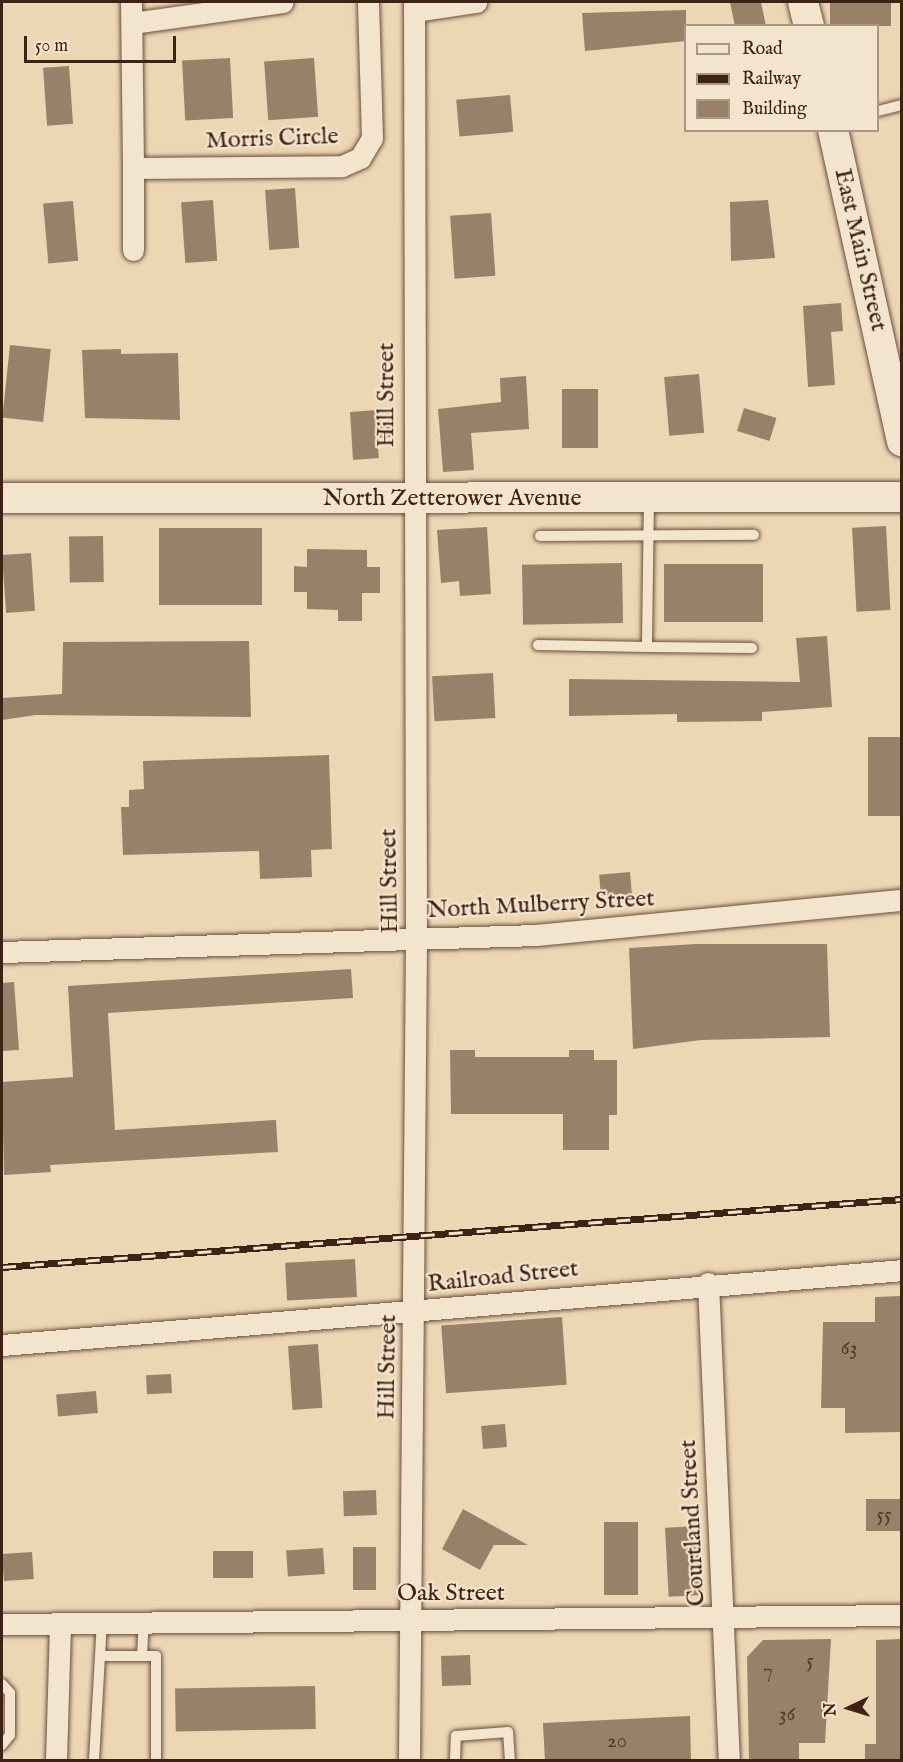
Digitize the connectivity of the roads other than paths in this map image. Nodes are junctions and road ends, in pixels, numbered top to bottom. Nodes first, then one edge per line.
1 (131, 2) edge
2 (283, 2) edge
3 (368, 2) edge
4 (476, 2) edge
5 (803, 2) edge
6 (414, 6) edge
7 (132, 23) junction
8 (808, 24) edge
9 (902, 105) edge
10 (879, 111) edge
11 (833, 132) edge
12 (133, 168) junction
13 (133, 250) dead end
14 (902, 441) edge
15 (902, 497) edge
16 (2, 498) edge
17 (649, 498) junction
18 (412, 500) junction
19 (648, 535) junction
20 (754, 535) dead end
21 (540, 536) dead end
22 (538, 645) dead end
23 (647, 647) junction
24 (752, 648) dead end
25 (902, 900) edge
26 (416, 938) junction
27 (2, 952) edge
28 (902, 1270) edge
29 (708, 1283) junction
30 (415, 1312) junction
31 (2, 1346) edge
32 (902, 1615) edge
33 (411, 1620) junction
34 (723, 1620) junction
35 (60, 1623) junction
36 (102, 1623) junction
37 (144, 1623) junction
38 (2, 1624) edge
39 (100, 1656) junction
40 (142, 1656) junction
41 (2, 1684) edge
42 (2, 1745) edge
43 (56, 1761) edge
44 (94, 1761) edge
45 (156, 1761) edge
46 (409, 1761) edge
47 (455, 1761) edge
48 (510, 1761) edge
49 (729, 1761) edge

1 - 7 street
2 - 7 street
3 - 12 street, Morris Circle
4 - 6 street
5 - 8 street
6 - 18 street, Hill Street
7 - 12 street
9 - 10 lane
11 - 14 street, East Main Street
12 - 13 street
15 - 17 street, North Zetterower Avenue
16 - 18 street, North Zetterower Avenue
17 - 18 street, North Zetterower Avenue
17 - 19 lane
18 - 26 street, Hill Street
19 - 20 lane
19 - 21 lane
19 - 23 lane
22 - 23 lane
23 - 24 lane
25 - 26 street, North Mulberry Street
26 - 27 street, North Mulberry Street
26 - 30 street, Hill Street
28 - 29 street, Railroad Street
29 - 30 street, Railroad Street
29 - 34 street, Courtland Street
30 - 31 street, Railroad Street
30 - 33 street, Hill Street
32 - 34 street, Oak Street
33 - 34 street, Oak Street
33 - 37 street, Oak Street
33 - 46 street, Hill Street
34 - 49 street, Courtland Street
35 - 36 street, Oak Street
35 - 38 street, Oak Street
35 - 43 street
36 - 37 street, Oak Street
36 - 39 lane
37 - 40 lane
39 - 40 lane
39 - 44 lane
40 - 45 lane
41 - 42 lane
47 - 48 lane

